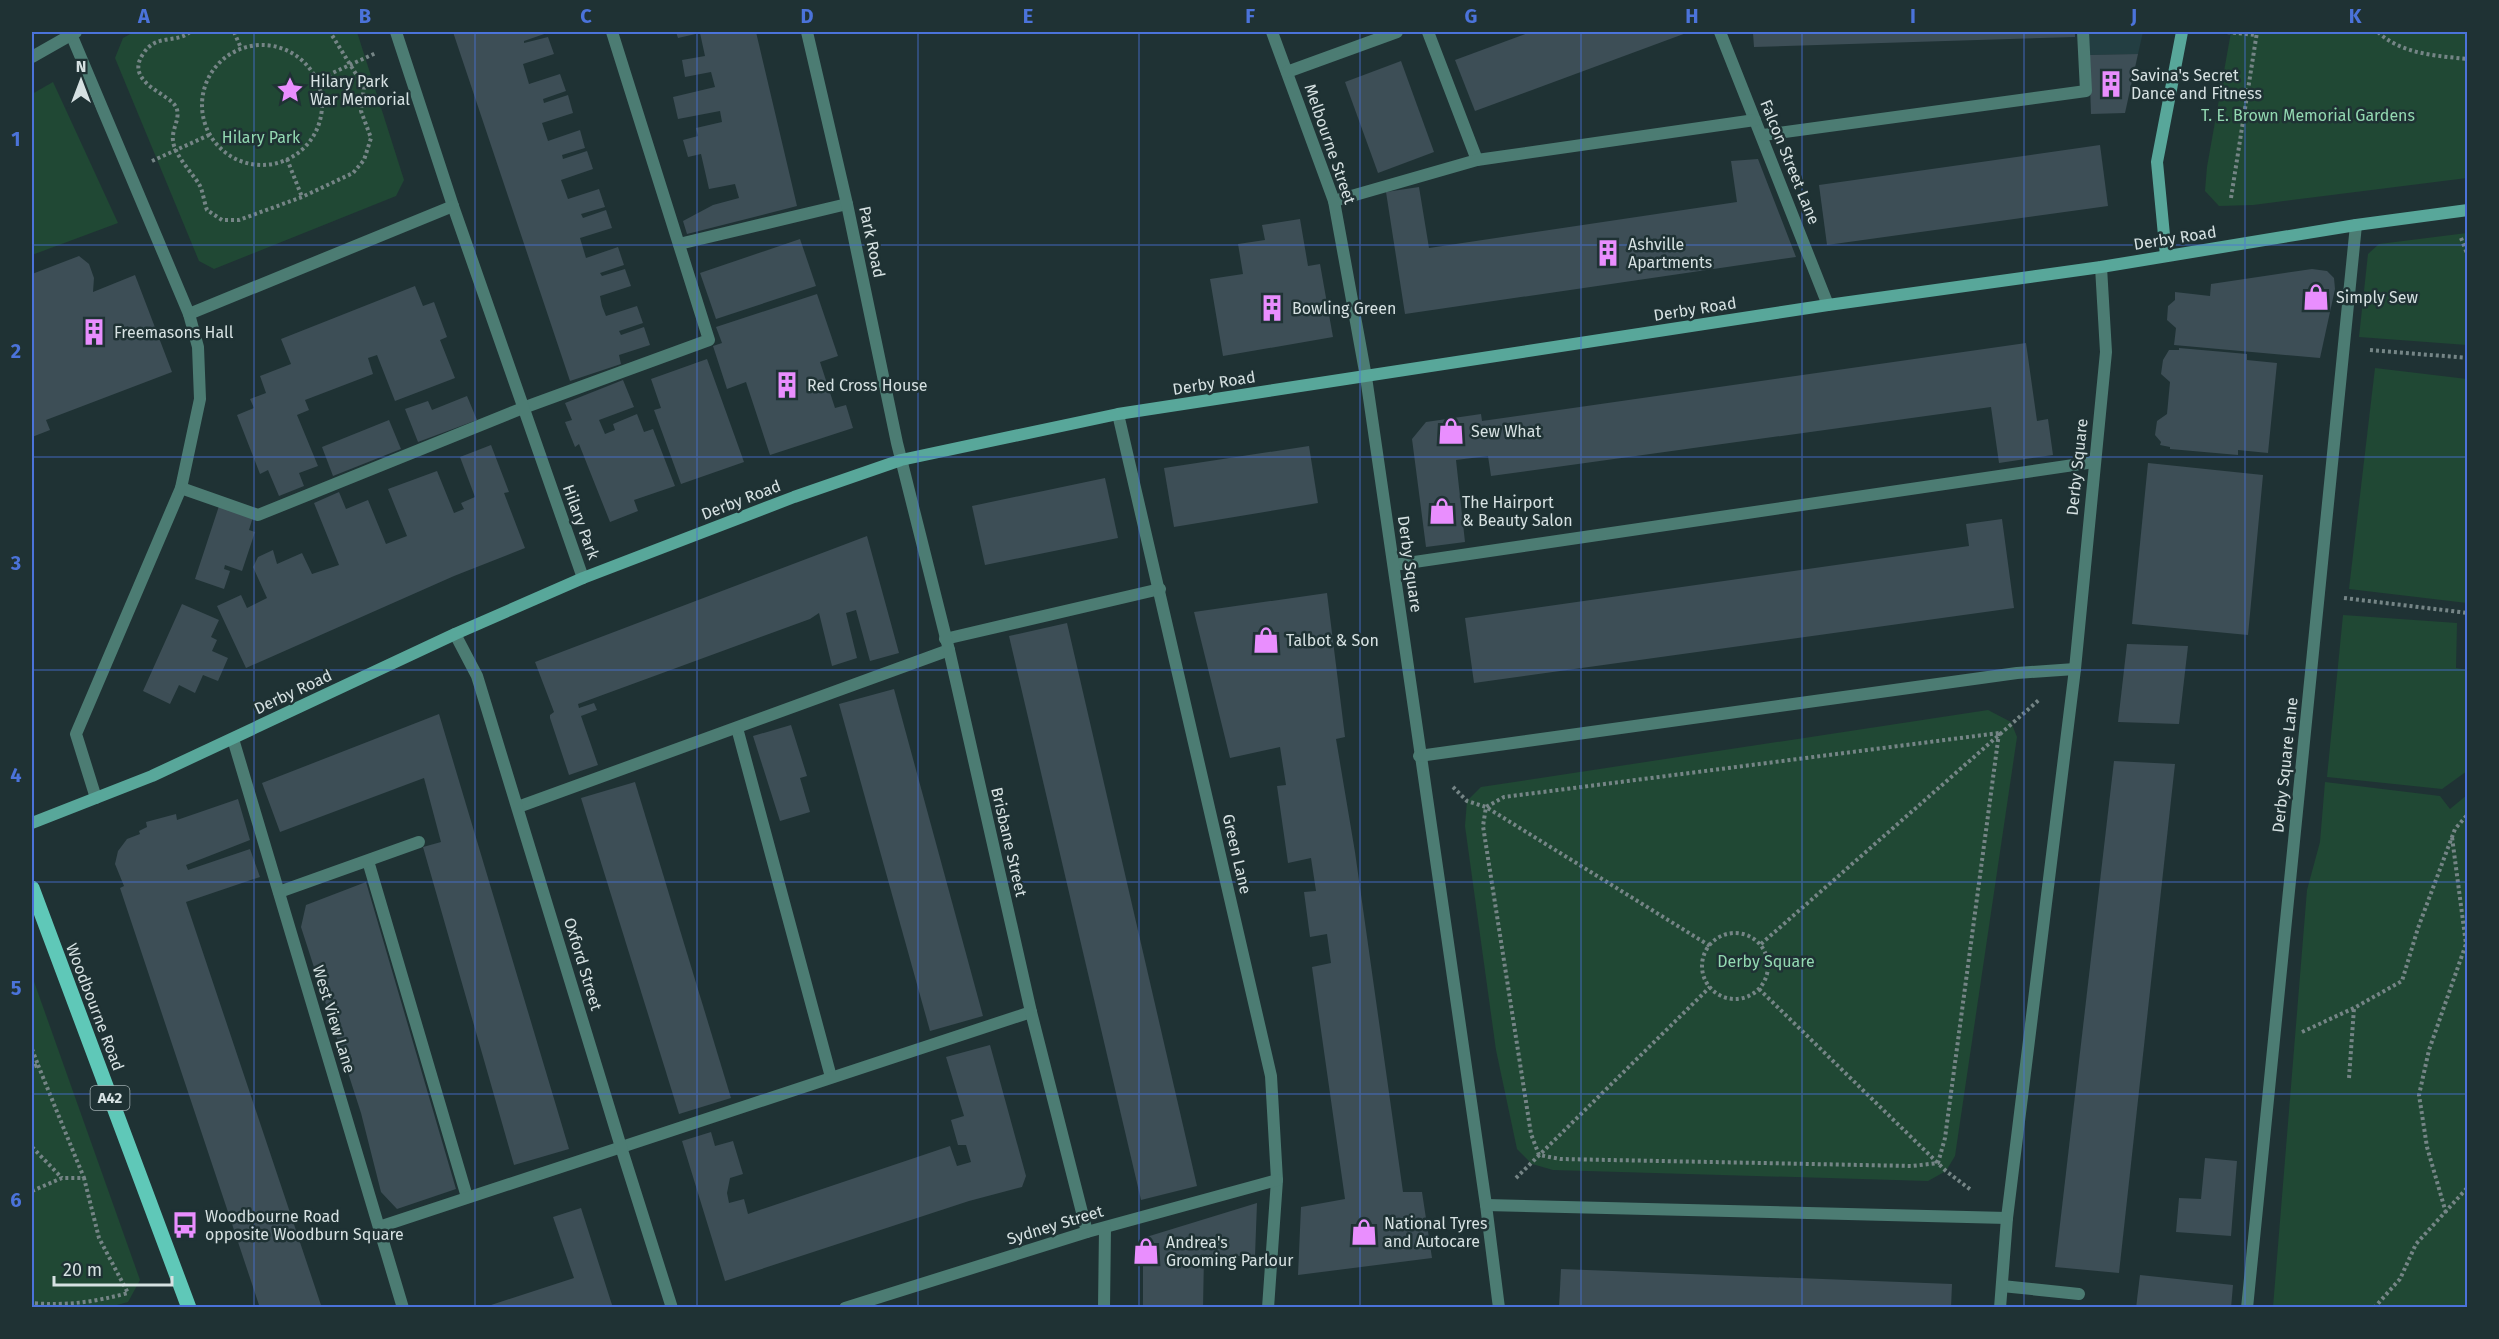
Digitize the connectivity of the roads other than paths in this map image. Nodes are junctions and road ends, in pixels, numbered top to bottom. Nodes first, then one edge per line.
1 (612, 32) edge
2 (807, 32) edge
3 (1272, 32) edge
4 (1397, 32) edge
5 (1428, 32) edge
6 (1720, 32) edge
7 (2083, 32) edge
8 (2182, 32) edge
9 (73, 33) edge
10 (398, 37) edge
11 (32, 57) edge
12 (1287, 72) junction
13 (1755, 120) junction
14 (1762, 135) junction
15 (1477, 160) junction
16 (1334, 201) junction
17 (847, 204) junction
18 (453, 206) junction
19 (2468, 210) edge
20 (2356, 225) junction
21 (679, 244) junction
22 (2166, 256) junction
23 (2101, 267) junction
24 (1828, 305) junction
25 (189, 314) junction
26 (1366, 377) junction
27 (523, 408) junction
28 (1118, 414) junction
29 (901, 460) junction
30 (2094, 462) junction
31 (181, 488) junction
32 (1394, 565) junction
33 (583, 578) junction
34 (1160, 589) junction
35 (454, 634) junction
36 (947, 644) junction
37 (2076, 669) junction
38 (737, 728) junction
39 (233, 739) junction
40 (1419, 756) junction
41 (96, 798) junction
42 (518, 807) junction
43 (32, 823) edge
44 (419, 842) dead end
45 (368, 861) junction
46 (32, 891) edge
47 (279, 892) junction
48 (1031, 1012) junction
49 (831, 1077) junction
50 (621, 1147) junction
51 (1277, 1180) junction
52 (467, 1197) junction
53 (1486, 1205) junction
54 (2007, 1218) junction
55 (379, 1227) junction
56 (1105, 1228) junction
57 (1088, 1232) junction
58 (2002, 1286) junction
59 (2079, 1294) dead end
60 (189, 1308) edge
61 (403, 1308) edge
62 (672, 1308) edge
63 (845, 1308) edge
64 (1104, 1308) edge
65 (1268, 1308) edge
66 (1498, 1308) edge
67 (2000, 1308) edge
68 (2247, 1308) edge

1 - 21 street
2 - 17 street, Park Road
3 - 12 street, Melbourne Street
4 - 12 street
5 - 15 street
6 - 13 street, Falcon Street Lane
7 - 14 street
8 - 22 main road
9 - 11 street
9 - 25 street
10 - 18 street, Hilary Park
12 - 16 street, Melbourne Street
13 - 14 street, Falcon Street Lane
13 - 15 street
14 - 24 street, Falcon Street Lane
15 - 16 street
16 - 26 street, Melbourne Street
17 - 21 street
17 - 29 street, Park Road
18 - 25 street
18 - 27 street, Hilary Park
19 - 20 main road, Derby Road
20 - 22 main road, Derby Road
20 - 68 street, Derby Square Lane
21 - 27 street
22 - 23 main road, Derby Road
23 - 24 main road, Derby Road
23 - 30 street, Derby Square
24 - 26 main road, Derby Road
25 - 31 street
26 - 28 main road, Derby Road
26 - 32 street, Derby Square
27 - 31 street
27 - 33 street, Hilary Park
28 - 29 main road, Derby Road
28 - 34 street, Green Lane
29 - 33 main road, Derby Road
29 - 36 street, Brisbane Street
30 - 32 street
30 - 37 street, Derby Square
31 - 41 street
32 - 40 street, Derby Square
33 - 35 main road, Derby Road
34 - 36 street
34 - 51 street, Green Lane
35 - 39 main road, Derby Road
35 - 42 street, Oxford Street
36 - 38 street
36 - 48 street, Brisbane Street
37 - 40 street
37 - 54 street, Derby Square
38 - 42 street
38 - 49 street
39 - 41 main road, Derby Road
39 - 47 street, West View Lane
40 - 53 street, Derby Square
41 - 43 main road, Derby Road
42 - 50 street, Oxford Street
44 - 45 street
45 - 47 street
45 - 52 street
46 - 60 main road, Woodbourne Road / A42
47 - 55 street, West View Lane
48 - 49 street
48 - 57 street, Brisbane Street
49 - 50 street
50 - 52 street
50 - 62 street, Oxford Street
51 - 56 street, Sydney Street
51 - 65 street, Green Lane
52 - 55 street
53 - 54 street
53 - 66 street, Derby Square
54 - 58 street, Derby Square
55 - 61 street, West View Lane
56 - 57 street, Sydney Street
56 - 64 street
57 - 63 street, Sydney Street
58 - 59 street
58 - 67 street, Derby Square

